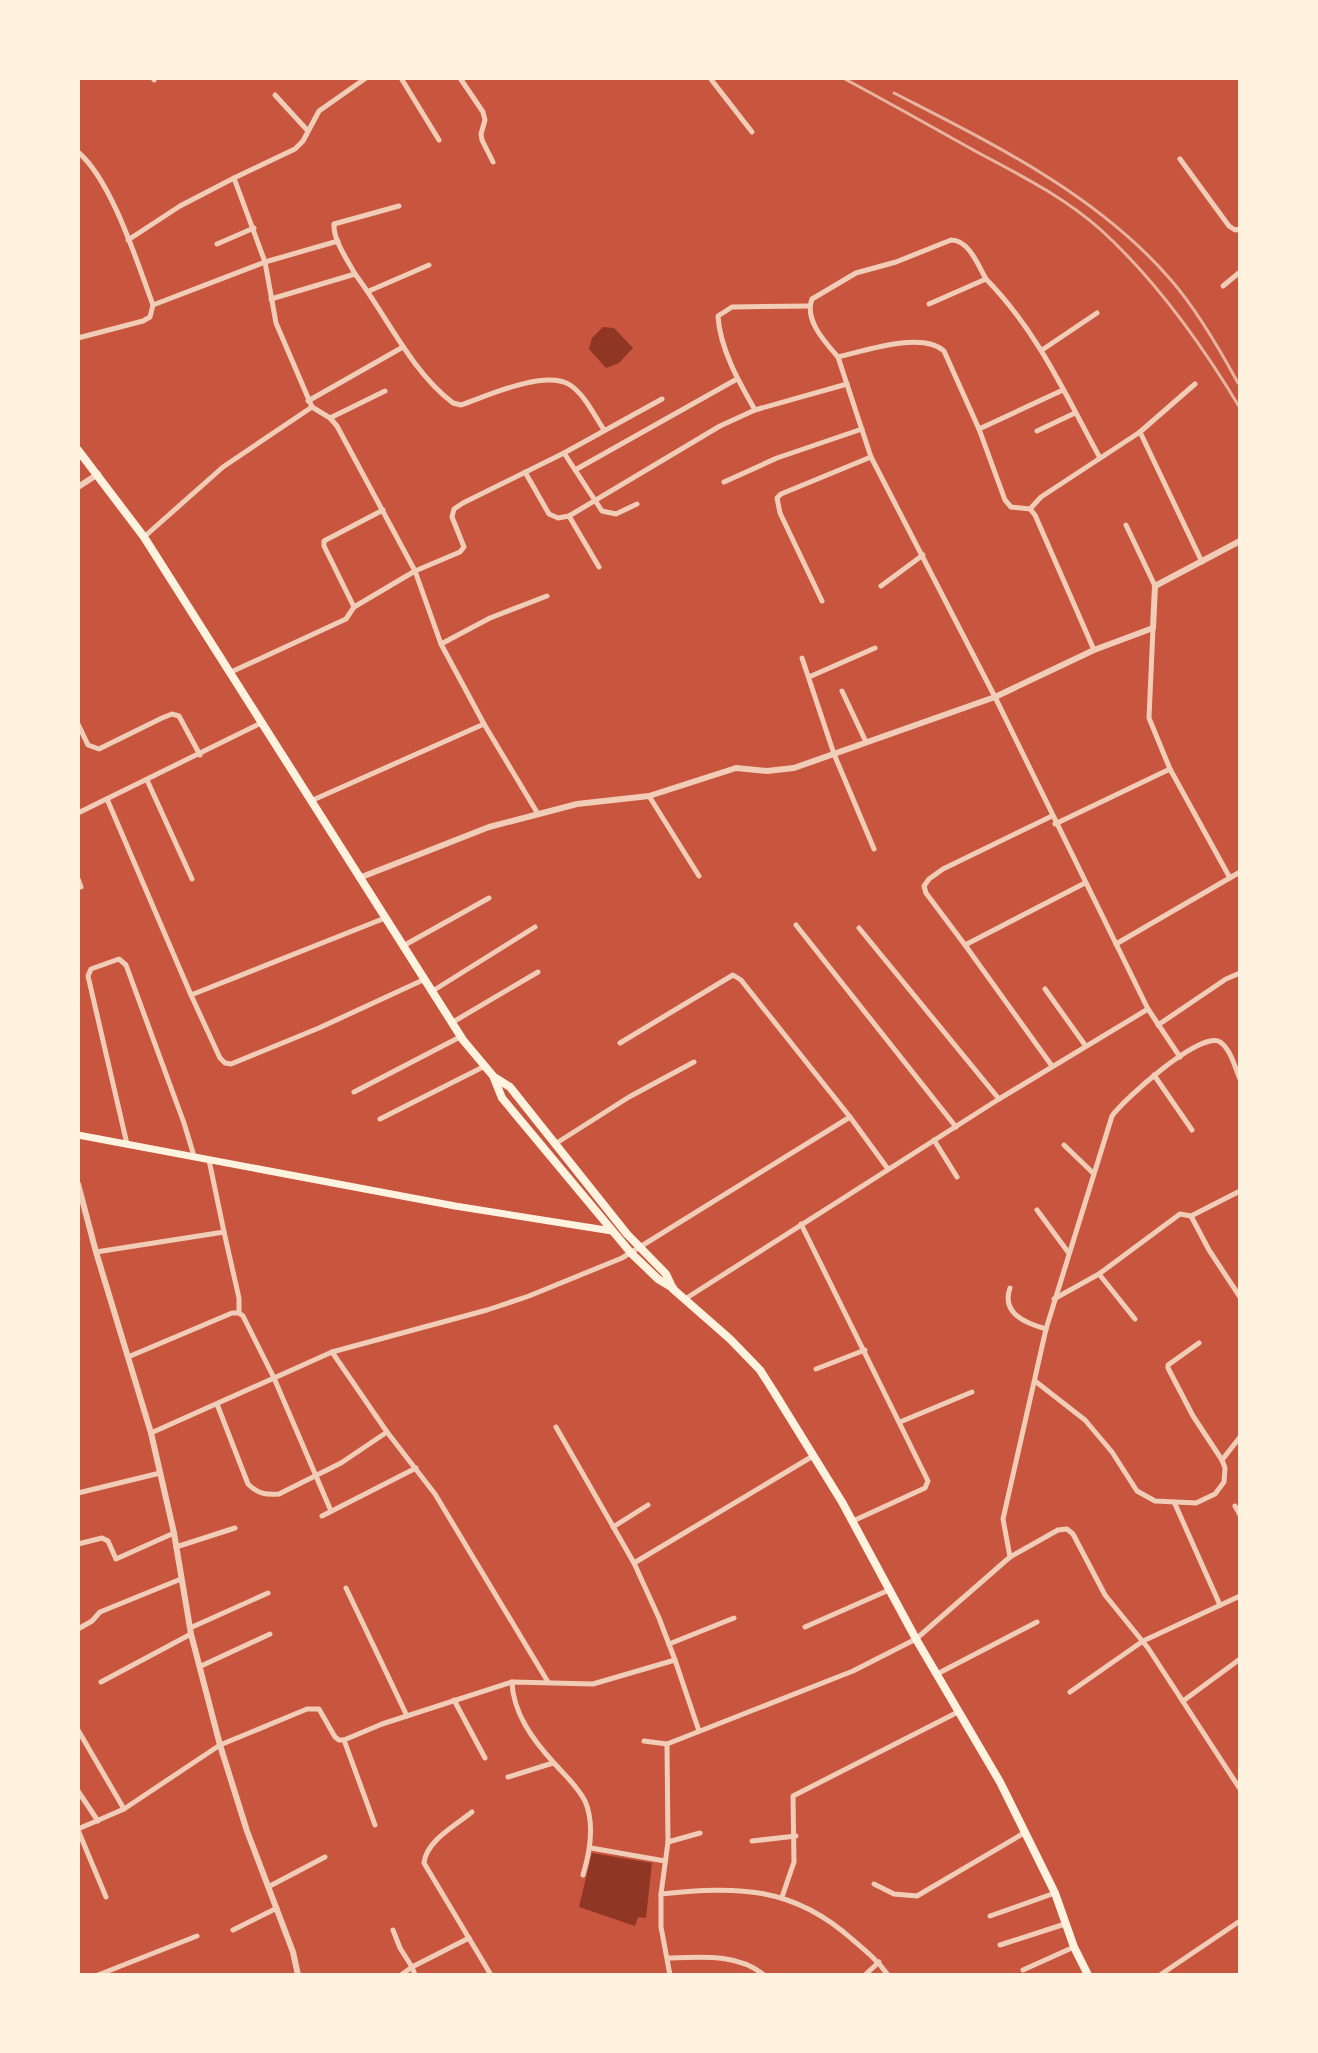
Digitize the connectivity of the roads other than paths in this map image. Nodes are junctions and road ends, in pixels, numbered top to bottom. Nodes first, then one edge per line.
1 (366, 78) edge
2 (401, 78) edge
3 (460, 78) edge
4 (710, 78) edge
5 (275, 95) dead end
6 (308, 131) junction
7 (752, 132) dead end
8 (439, 140) dead end
9 (78, 152) edge
10 (1180, 159) dead end
11 (493, 162) dead end
12 (234, 178) junction
13 (399, 206) dead end
14 (254, 228) junction
15 (1238, 230) edge
16 (1240, 237) edge
17 (128, 240) junction
18 (338, 241) junction
19 (217, 244) dead end
20 (265, 262) junction
21 (429, 265) dead end
22 (1240, 272) edge
23 (355, 274) junction
24 (986, 279) junction
25 (1223, 286) dead end
26 (369, 291) junction
27 (271, 299) junction
28 (929, 304) dead end
29 (153, 305) junction
30 (809, 306) junction
31 (1097, 313) dead end
32 (78, 338) edge
33 (403, 347) junction
34 (1042, 350) junction
35 (838, 357) junction
36 (737, 379) junction
37 (847, 384) junction
38 (1195, 384) dead end
39 (1063, 390) junction
40 (385, 391) dead end
41 (662, 399) dead end
42 (308, 401) junction
43 (312, 407) junction
44 (755, 410) junction
45 (1075, 413) junction
46 (330, 418) junction
47 (862, 429) junction
48 (979, 429) junction
49 (604, 430) junction
50 (1037, 431) dead end
51 (1140, 432) junction
52 (78, 450) edge
53 (564, 453) junction
54 (871, 457) junction
55 (1100, 458) junction
56 (575, 470) junction
57 (525, 472) junction
58 (98, 474) junction
59 (724, 482) dead end
60 (78, 487) edge
61 (595, 501) junction
62 (637, 504) dead end
63 (1030, 509) junction
64 (383, 510) junction
65 (569, 516) junction
66 (1126, 525) dead end
67 (144, 537) junction
68 (1238, 542) edge
69 (1240, 551) edge
70 (923, 555) junction
71 (1202, 562) junction
72 (599, 567) dead end
73 (415, 571) junction
74 (881, 586) dead end
75 (1155, 586) junction
76 (547, 596) dead end
77 (822, 601) dead end
78 (354, 607) junction
79 (1153, 628) junction
80 (441, 644) junction
81 (875, 648) dead end
82 (1094, 650) junction
83 (802, 658) dead end
84 (231, 672) junction
85 (809, 677) junction
86 (842, 691) dead end
87 (995, 697) junction
88 (263, 722) junction
89 (78, 724) edge
90 (484, 724) junction
91 (866, 742) junction
92 (834, 754) junction
93 (200, 755) junction
94 (1170, 769) junction
95 (147, 780) junction
96 (649, 796) junction
97 (107, 799) junction
98 (313, 800) junction
99 (78, 813) edge
100 (538, 814) junction
101 (1052, 816) junction
102 (1055, 824) junction
103 (874, 849) dead end
104 (1240, 872) edge
105 (699, 876) dead end
106 (359, 878) junction
107 (1230, 878) junction
108 (78, 879) edge
109 (192, 879) dead end
110 (1085, 883) junction
111 (81, 887) dead end
112 (489, 898) dead end
113 (385, 918) junction
114 (796, 925) dead end
115 (535, 927) dead end
116 (859, 928) dead end
117 (1116, 944) junction
118 (965, 945) junction
119 (402, 946) junction
120 (538, 972) dead end
121 (1240, 973) edge
122 (423, 980) junction
123 (1045, 989) dead end
124 (431, 992) junction
125 (191, 995) junction
126 (1148, 1009) junction
127 (452, 1023) junction
128 (1158, 1025) junction
129 (461, 1037) junction
130 (620, 1043) dead end
131 (1085, 1045) junction
132 (1180, 1057) junction
133 (694, 1062) dead end
134 (485, 1066) junction
135 (1052, 1066) junction
136 (1154, 1075) junction
137 (494, 1077) junction
138 (1240, 1079) edge
139 (354, 1092) dead end
140 (999, 1099) junction
141 (850, 1117) junction
142 (380, 1119) dead end
143 (956, 1127) junction
144 (1192, 1130) dead end
145 (78, 1135) edge
146 (934, 1140) junction
147 (127, 1144) junction
148 (554, 1144) junction
149 (1064, 1145) dead end
150 (194, 1156) junction
151 (209, 1160) junction
152 (888, 1169) junction
153 (1093, 1173) junction
154 (957, 1177) dead end
155 (78, 1184) edge
156 (1240, 1191) edge
157 (1037, 1210) dead end
158 (1191, 1216) junction
159 (801, 1224) junction
160 (612, 1231) junction
161 (224, 1232) junction
162 (635, 1250) junction
163 (96, 1252) junction
164 (1068, 1252) junction
165 (1099, 1274) junction
166 (1010, 1288) dead end
167 (1240, 1297) edge
168 (685, 1299) junction
169 (1053, 1300) junction
170 (239, 1313) junction
171 (1135, 1319) dead end
172 (1046, 1329) junction
173 (1199, 1343) dead end
174 (865, 1350) junction
175 (332, 1352) junction
176 (128, 1357) junction
177 (816, 1369) dead end
178 (274, 1378) junction
179 (1035, 1381) junction
180 (972, 1392) dead end
181 (217, 1404) junction
182 (900, 1422) junction
183 (556, 1427) dead end
184 (387, 1432) junction
185 (151, 1433) junction
186 (1240, 1437) edge
187 (814, 1456) junction
188 (1222, 1460) junction
189 (416, 1468) junction
190 (160, 1473) junction
191 (315, 1476) junction
192 (78, 1493) edge
193 (1175, 1504) junction
194 (648, 1505) dead end
195 (1235, 1506) dead end
196 (331, 1511) junction
197 (1240, 1515) edge
198 (322, 1516) dead end
199 (853, 1521) junction
200 (613, 1527) junction
201 (235, 1528) dead end
202 (174, 1533) junction
203 (78, 1544) edge
204 (176, 1547) junction
205 (1010, 1557) junction
206 (634, 1563) junction
207 (181, 1579) junction
208 (346, 1588) dead end
209 (890, 1589) junction
210 (268, 1593) dead end
211 (1240, 1596) edge
212 (1220, 1605) junction
213 (734, 1618) dead end
214 (1037, 1622) dead end
215 (805, 1627) dead end
216 (78, 1629) edge
217 (190, 1631) junction
218 (270, 1634) dead end
219 (916, 1639) junction
220 (1143, 1641) junction
221 (669, 1644) junction
222 (1240, 1659) edge
223 (675, 1660) junction
224 (201, 1666) junction
225 (936, 1674) junction
226 (101, 1682) dead end
227 (512, 1682) junction
228 (548, 1682) junction
229 (1070, 1692) dead end
230 (454, 1700) junction
231 (1183, 1701) junction
232 (958, 1712) junction
233 (407, 1716) junction
234 (78, 1730) edge
235 (699, 1732) junction
236 (344, 1740) junction
237 (644, 1741) dead end
238 (667, 1744) junction
239 (220, 1745) junction
240 (485, 1758) dead end
241 (553, 1763) junction
242 (1240, 1774) edge
243 (508, 1777) dead end
244 (1234, 1778) junction
245 (1240, 1789) edge
246 (78, 1791) edge
247 (124, 1809) junction
248 (472, 1812) dead end
249 (98, 1821) junction
250 (375, 1825) dead end
251 (78, 1829) edge
252 (700, 1833) dead end
253 (1024, 1833) junction
254 (796, 1836) junction
255 (752, 1841) dead end
256 (668, 1842) junction
257 (591, 1848) junction
258 (325, 1857) dead end
259 (665, 1861) junction
260 (583, 1875) dead end
261 (874, 1884) dead end
262 (268, 1887) junction
263 (1055, 1893) junction
264 (661, 1894) junction
265 (106, 1897) dead end
266 (782, 1897) junction
267 (277, 1908) junction
268 (990, 1916) dead end
269 (1240, 1921) edge
270 (1065, 1924) junction
271 (233, 1930) dead end
272 (393, 1930) dead end
273 (197, 1936) dead end
274 (469, 1938) junction
275 (1000, 1945) dead end
276 (1074, 1947) junction
277 (668, 1958) junction
278 (879, 1962) junction
279 (412, 1967) junction
280 (1023, 1970) dead end
281 (98, 1975) edge
282 (298, 1975) edge
283 (401, 1975) edge
284 (415, 1975) edge
285 (491, 1975) edge
286 (670, 1975) edge
287 (764, 1975) edge
288 (865, 1975) edge
289 (888, 1975) edge
290 (1088, 1975) edge
291 (1160, 1975) edge

1 - 6 street
2 - 8 street
3 - 11 street
4 - 7 street
5 - 6 street
6 - 12 street
9 - 17 street
10 - 15 street
12 - 14 street
12 - 17 street
13 - 18 street
14 - 19 street
14 - 20 street
15 - 16 street
17 - 29 street
18 - 20 street
18 - 23 street
20 - 27 street
20 - 29 street
21 - 26 street
22 - 25 street
23 - 26 street
23 - 27 street
24 - 28 street
24 - 30 street
24 - 34 street
26 - 33 street
27 - 42 street
29 - 32 street
30 - 35 street
30 - 36 street
31 - 34 street
33 - 42 street
33 - 49 street
34 - 39 street
35 - 37 street
35 - 48 street
36 - 44 street
36 - 56 street
37 - 44 street
37 - 47 street
38 - 51 street
39 - 45 street
39 - 48 street
40 - 46 street
41 - 49 street
42 - 43 street
43 - 46 street
43 - 67 street
44 - 61 street
45 - 50 street
45 - 55 street
46 - 64 street
47 - 54 street
47 - 59 street
48 - 63 street
49 - 53 street
51 - 55 street
51 - 71 street
52 - 58 main road
53 - 56 street
53 - 57 street
54 - 70 street
54 - 77 street
55 - 63 street
56 - 61 street
57 - 65 street
57 - 73 street
58 - 60 street
58 - 67 main road
61 - 62 street
61 - 65 street
63 - 82 street
64 - 73 street
64 - 78 street
65 - 72 street
66 - 75 street
67 - 84 main road
68 - 69 street
68 - 71 street
70 - 74 street
70 - 87 street
71 - 75 street
73 - 78 street
73 - 80 street
75 - 79 street
76 - 80 street
78 - 84 street
79 - 82 street
79 - 94 street
80 - 90 street
81 - 85 street
82 - 87 street
83 - 85 street
84 - 88 main road
85 - 92 street
86 - 91 street
87 - 91 street
87 - 101 street
88 - 93 street
88 - 98 main road
89 - 93 street
90 - 98 street
90 - 100 street
91 - 92 street
92 - 96 street
92 - 103 street
93 - 95 street
94 - 102 street
94 - 107 street
95 - 97 street
95 - 109 street
96 - 100 street
96 - 105 street
97 - 99 street
97 - 125 street
98 - 106 main road
100 - 106 street
101 - 102 street
101 - 118 street
102 - 110 street
104 - 107 street
106 - 113 main road
107 - 117 street
108 - 111 street
110 - 117 street
110 - 118 street
112 - 119 street
113 - 119 main road
113 - 125 street
114 - 143 street
115 - 124 street
116 - 140 street
117 - 126 street
118 - 135 street
119 - 122 main road
120 - 127 street
121 - 128 street
122 - 124 main road
122 - 125 street
123 - 131 street
124 - 127 main road
126 - 128 street
126 - 131 street
127 - 129 main road
128 - 132 street
129 - 134 main road
129 - 139 street
130 - 141 street
131 - 135 street
132 - 136 street
132 - 138 street
133 - 148 street
134 - 137 main road
134 - 142 street
135 - 140 street
136 - 144 street
136 - 153 street
137 - 148 main road
137 - 160 main road
140 - 143 street
141 - 152 street
141 - 162 street
143 - 146 street
145 - 147 main road
146 - 152 street
146 - 154 street
147 - 150 main road
147 - 150 street
148 - 162 main road
149 - 153 street
150 - 151 main road
151 - 160 main road
151 - 161 street
152 - 159 street
153 - 164 street
155 - 163 street
156 - 158 street
157 - 164 street
158 - 165 street
158 - 167 street
159 - 168 street
159 - 174 street
160 - 162 main road
161 - 163 street
161 - 170 street
162 - 168 main road
162 - 175 street
163 - 176 street
164 - 169 street
165 - 169 street
165 - 171 street
166 - 172 street
168 - 187 main road
169 - 172 street
170 - 176 street
170 - 178 street
172 - 179 street
173 - 188 street
174 - 177 street
174 - 182 street
175 - 178 street
175 - 184 street
176 - 185 street
178 - 181 street
178 - 191 street
179 - 193 street
179 - 205 street
180 - 182 street
181 - 185 street
181 - 191 street
182 - 199 street
183 - 200 street
184 - 189 street
184 - 191 street
185 - 190 street
186 - 188 street
187 - 199 main road
187 - 206 street
188 - 193 street
189 - 196 street
189 - 228 street
190 - 192 street
190 - 202 street
191 - 196 street
193 - 212 street
194 - 200 street
195 - 197 street
196 - 198 street
199 - 209 main road
200 - 206 street
201 - 204 street
202 - 203 street
202 - 204 street
204 - 207 street
205 - 219 street
205 - 220 street
206 - 221 street
207 - 216 street
207 - 217 street
208 - 233 street
209 - 215 street
209 - 219 main road
210 - 217 street
211 - 212 street
212 - 220 street
213 - 221 street
214 - 225 street
217 - 224 street
217 - 226 street
218 - 224 street
219 - 225 main road
219 - 235 street
220 - 229 street
220 - 231 street
221 - 223 street
222 - 231 street
223 - 228 street
223 - 235 street
224 - 239 street
225 - 232 main road
227 - 228 street
227 - 230 street
227 - 241 street
230 - 233 street
230 - 240 street
231 - 244 street
232 - 253 main road
232 - 254 street
233 - 236 street
234 - 247 street
235 - 238 street
236 - 239 street
236 - 250 street
237 - 238 street
238 - 256 street
239 - 247 street
239 - 262 street
241 - 243 street
241 - 257 street
242 - 244 street
244 - 245 street
246 - 249 street
247 - 249 street
248 - 274 street
249 - 251 street
251 - 265 street
252 - 256 street
253 - 261 street
253 - 263 main road
254 - 255 street
254 - 266 street
256 - 259 street
257 - 259 street
257 - 260 street
258 - 262 street
259 - 264 street
262 - 267 street
263 - 268 street
263 - 270 main road
264 - 266 street
264 - 277 street
266 - 278 street
267 - 271 street
267 - 282 street
269 - 291 street
270 - 275 street
270 - 276 main road
272 - 279 street
273 - 281 street
274 - 279 street
274 - 285 street
276 - 280 street
276 - 290 main road
277 - 286 street
277 - 287 street
278 - 288 street
278 - 289 street
279 - 283 street
279 - 284 street

